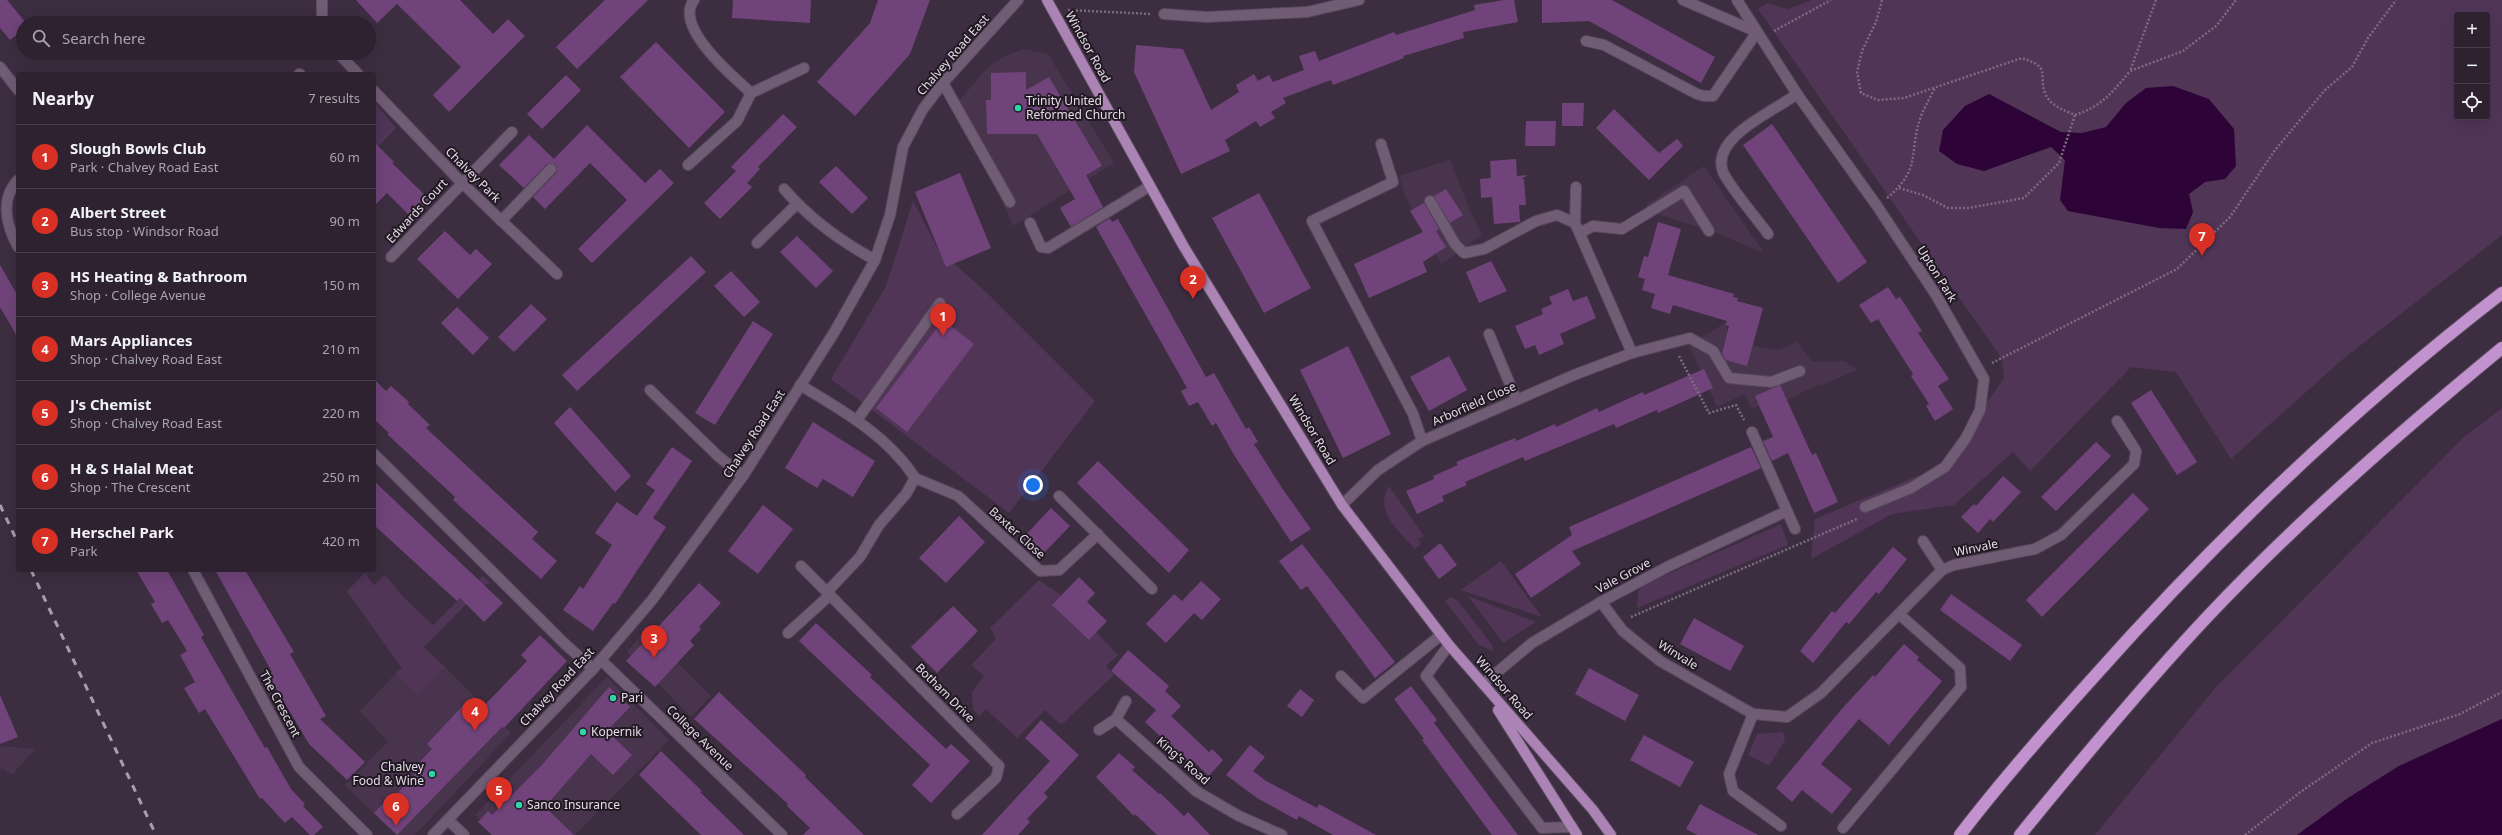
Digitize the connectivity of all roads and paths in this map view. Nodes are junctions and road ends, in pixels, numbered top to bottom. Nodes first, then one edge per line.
1 (322, 0) edge
2 (694, 0) edge
3 (1018, 0) edge
4 (1047, 0) edge
5 (1359, 0) edge
6 (1683, 0) edge
7 (1737, 0) edge
8 (1831, 0) edge
9 (1882, 0) edge
10 (2156, 0) edge
11 (2236, 0) edge
12 (2396, 0) edge
13 (1052, 9) junction
14 (1164, 14) joint
15 (322, 16) edge
16 (1760, 35) junction
17 (1586, 41) dead end
18 (345, 60) edge
19 (0, 67) edge
20 (804, 68) dead end
21 (2130, 71) junction
22 (356, 72) edge
23 (943, 83) junction
24 (16, 87) edge
25 (1935, 88) junction
26 (376, 93) edge
27 (751, 93) junction
28 (1797, 94) junction
29 (2075, 115) junction
30 (512, 132) dead end
31 (1381, 144) dead end
32 (688, 165) dead end
33 (551, 168) dead end
34 (461, 182) junction
35 (16, 183) edge
36 (1150, 186) junction
37 (1576, 187) dead end
38 (1899, 188) junction
39 (784, 189) dead end
40 (1430, 201) dead end
41 (1010, 202) dead end
42 (797, 204) junction
43 (1877, 206) junction
44 (501, 221) junction
45 (1575, 223) junction
46 (1030, 224) dead end
47 (1709, 231) dead end
48 (1580, 233) junction
49 (1768, 234) dead end
50 (16, 243) edge
51 (757, 243) dead end
52 (391, 257) dead end
53 (875, 260) junction
54 (557, 274) dead end
55 (2502, 293) edge
56 (940, 303) dead end
57 (1489, 334) dead end
58 (1673, 344) junction
59 (2502, 348) edge
60 (1632, 353) junction
61 (1979, 370) junction
62 (1800, 371) dead end
63 (800, 385) junction
64 (650, 390) dead end
65 (1516, 399) junction
66 (857, 420) junction
67 (2117, 421) dead end
68 (1752, 432) joint
69 (1422, 441) junction
70 (376, 456) edge
71 (743, 476) junction
72 (915, 478) junction
73 (1059, 496) dead end
74 (1342, 505) junction
75 (1865, 507) joint
76 (1787, 511) junction
77 (1795, 529) dead end
78 (1098, 534) junction
79 (1923, 542) dead end
80 (801, 566) dead end
81 (1942, 570) junction
82 (194, 572) edge
83 (1152, 589) dead end
84 (828, 594) junction
85 (1601, 602) junction
86 (1899, 614) junction
87 (1617, 623) junction
88 (788, 633) dead end
89 (1441, 635) junction
90 (1449, 645) junction
91 (601, 660) junction
92 (593, 669) junction
93 (1341, 676) dead end
94 (1483, 684) junction
95 (2502, 692) edge
96 (1126, 701) dead end
97 (1753, 714) junction
98 (1116, 719) junction
99 (1099, 730) dead end
100 (957, 814) dead end
101 (448, 820) junction
102 (1781, 826) dead end
103 (1843, 828) dead end
104 (1574, 831) edge
105 (367, 835) edge
106 (433, 835) edge
107 (464, 835) edge
108 (782, 835) edge
109 (1282, 835) edge
110 (1611, 835) edge
111 (1960, 835) edge
112 (2020, 835) edge
113 (2245, 835) edge

1 - 15 street
2 - 27 street
3 - 23 street, Chalvey Road East
4 - 13 main road, Windsor Road
5 - 14 street
6 - 16 street
7 - 16 street, Upton Park
8 - 16 path
9 - 25 path
10 - 21 path
11 - 21 path
12 - 61 path
13 - 14 path
13 - 36 main road, Windsor Road
16 - 17 street
16 - 28 street, Upton Park
18 - 22 street
19 - 24 street
20 - 27 street
21 - 29 path
23 - 41 street
23 - 53 street, Chalvey Road East
25 - 29 path
25 - 38 path
26 - 34 street, Chalvey Park
27 - 32 street
28 - 43 street, Upton Park
28 - 49 street
29 - 38 path
30 - 34 street, Edwards Court
31 - 69 street
33 - 44 street
34 - 44 street, Chalvey Park
34 - 52 street, Edwards Court
35 - 50 street
36 - 46 street
36 - 74 main road, Windsor Road
37 - 45 street
38 - 43 path
39 - 42 street
40 - 45 street
42 - 51 street
42 - 53 street
43 - 61 street, Upton Park
44 - 54 street, Chalvey Park
45 - 48 street
47 - 48 street
48 - 60 street
53 - 63 street, Chalvey Road East
55 - 111 highway
56 - 66 street
57 - 65 street
58 - 60 street, Arborfield Close
58 - 62 street, Arborfield Close
58 - 68 path
59 - 112 highway
60 - 65 street, Arborfield Close
61 - 75 street, Upton Park
63 - 66 street
63 - 71 street, Chalvey Road East
64 - 71 street
65 - 69 street, Arborfield Close
66 - 72 street
67 - 81 street, Winvale
68 - 76 street
69 - 74 street, Arborfield Close
70 - 92 street
71 - 91 street, Chalvey Road East
72 - 78 street, Baxter Close
72 - 84 street
73 - 78 street
74 - 89 main road, Windsor Road
75 - 87 path
76 - 77 street
76 - 85 street, Vale Grove
78 - 83 street
79 - 81 street
80 - 84 street, Botham Drive
81 - 86 street, Winvale
82 - 105 street, The Crescent
84 - 88 street
84 - 100 street, Botham Drive
85 - 87 street, Winvale
85 - 94 street, Vale Grove
86 - 97 street, Winvale
86 - 103 street
87 - 97 street, Winvale
89 - 90 main road, Windsor Road
89 - 93 street
90 - 94 main road, Windsor Road
90 - 104 street
91 - 92 street, Chalvey Road East
91 - 108 street, College Avenue
92 - 101 street, Chalvey Road East
94 - 104 main road
94 - 110 main road, Windsor Road
95 - 113 path
96 - 98 street
97 - 102 street
98 - 99 street
98 - 109 street, King's Road
101 - 106 street, Chalvey Road East
101 - 107 street

